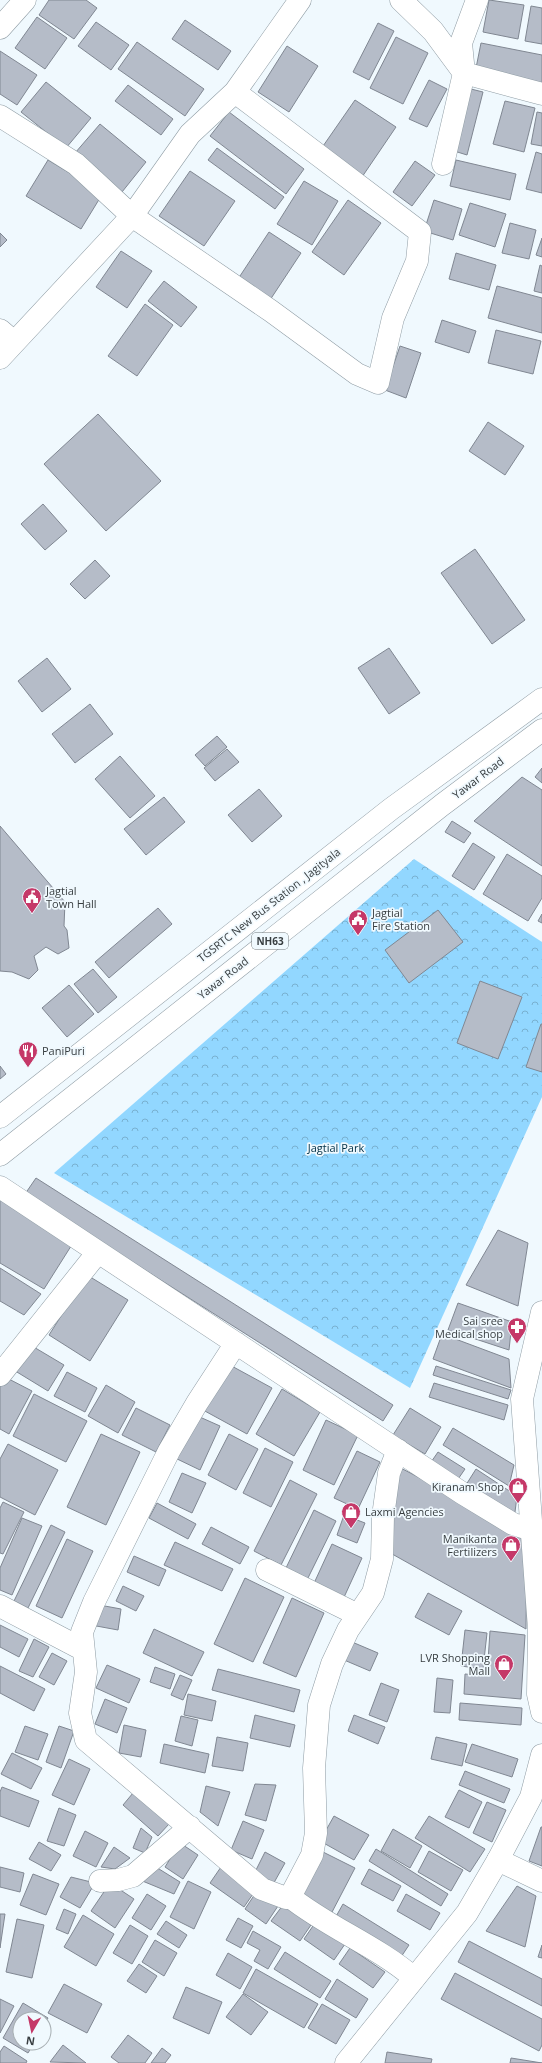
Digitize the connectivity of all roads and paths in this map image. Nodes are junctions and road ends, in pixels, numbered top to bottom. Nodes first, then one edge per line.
1 (25, 0) edge
2 (300, 0) edge
3 (401, 0) edge
4 (477, 0) edge
5 (0, 28) edge
6 (464, 73) junction
7 (235, 92) junction
8 (542, 94) edge
9 (0, 116) edge
10 (443, 164) dead end
11 (132, 216) junction
12 (5, 343) edge
13 (542, 699) edge
14 (542, 730) edge
15 (0, 1117) edge
16 (0, 1155) edge
17 (0, 1187) edge
18 (98, 1252) junction
19 (542, 1312) edge
20 (236, 1343) junction
21 (538, 1346) edge
22 (0, 1375) edge
23 (398, 1450) junction
24 (532, 1530) junction
25 (267, 1570) dead end
26 (0, 1606) edge
27 (358, 1615) junction
28 (82, 1649) junction
29 (541, 1700) edge
30 (542, 1755) edge
31 (190, 1827) junction
32 (498, 1860) junction
33 (100, 1881) dead end
34 (542, 1881) edge
35 (290, 1898) junction
36 (414, 1978) junction
37 (346, 2063) edge

1 - 5 main road
2 - 7 main road
3 - 6 main road
4 - 6 main road
6 - 8 main road
6 - 10 main road
7 - 11 main road
7 - 11 main road
9 - 11 main road
11 - 12 main road
13 - 15 main road, TGSRTC New Bus Station , Jagityala / NH63
14 - 16 main road, Yawar Road / NH63
17 - 18 main road
18 - 20 main road
18 - 22 main road
19 - 21 main road
20 - 23 main road
20 - 28 main road
21 - 24 main road
23 - 24 main road
23 - 27 main road
24 - 29 main road
25 - 27 main road
26 - 28 main road
27 - 35 main road
28 - 31 main road
30 - 32 main road
31 - 33 main road
31 - 35 main road
32 - 34 main road
32 - 36 main road
35 - 36 main road
36 - 37 main road

